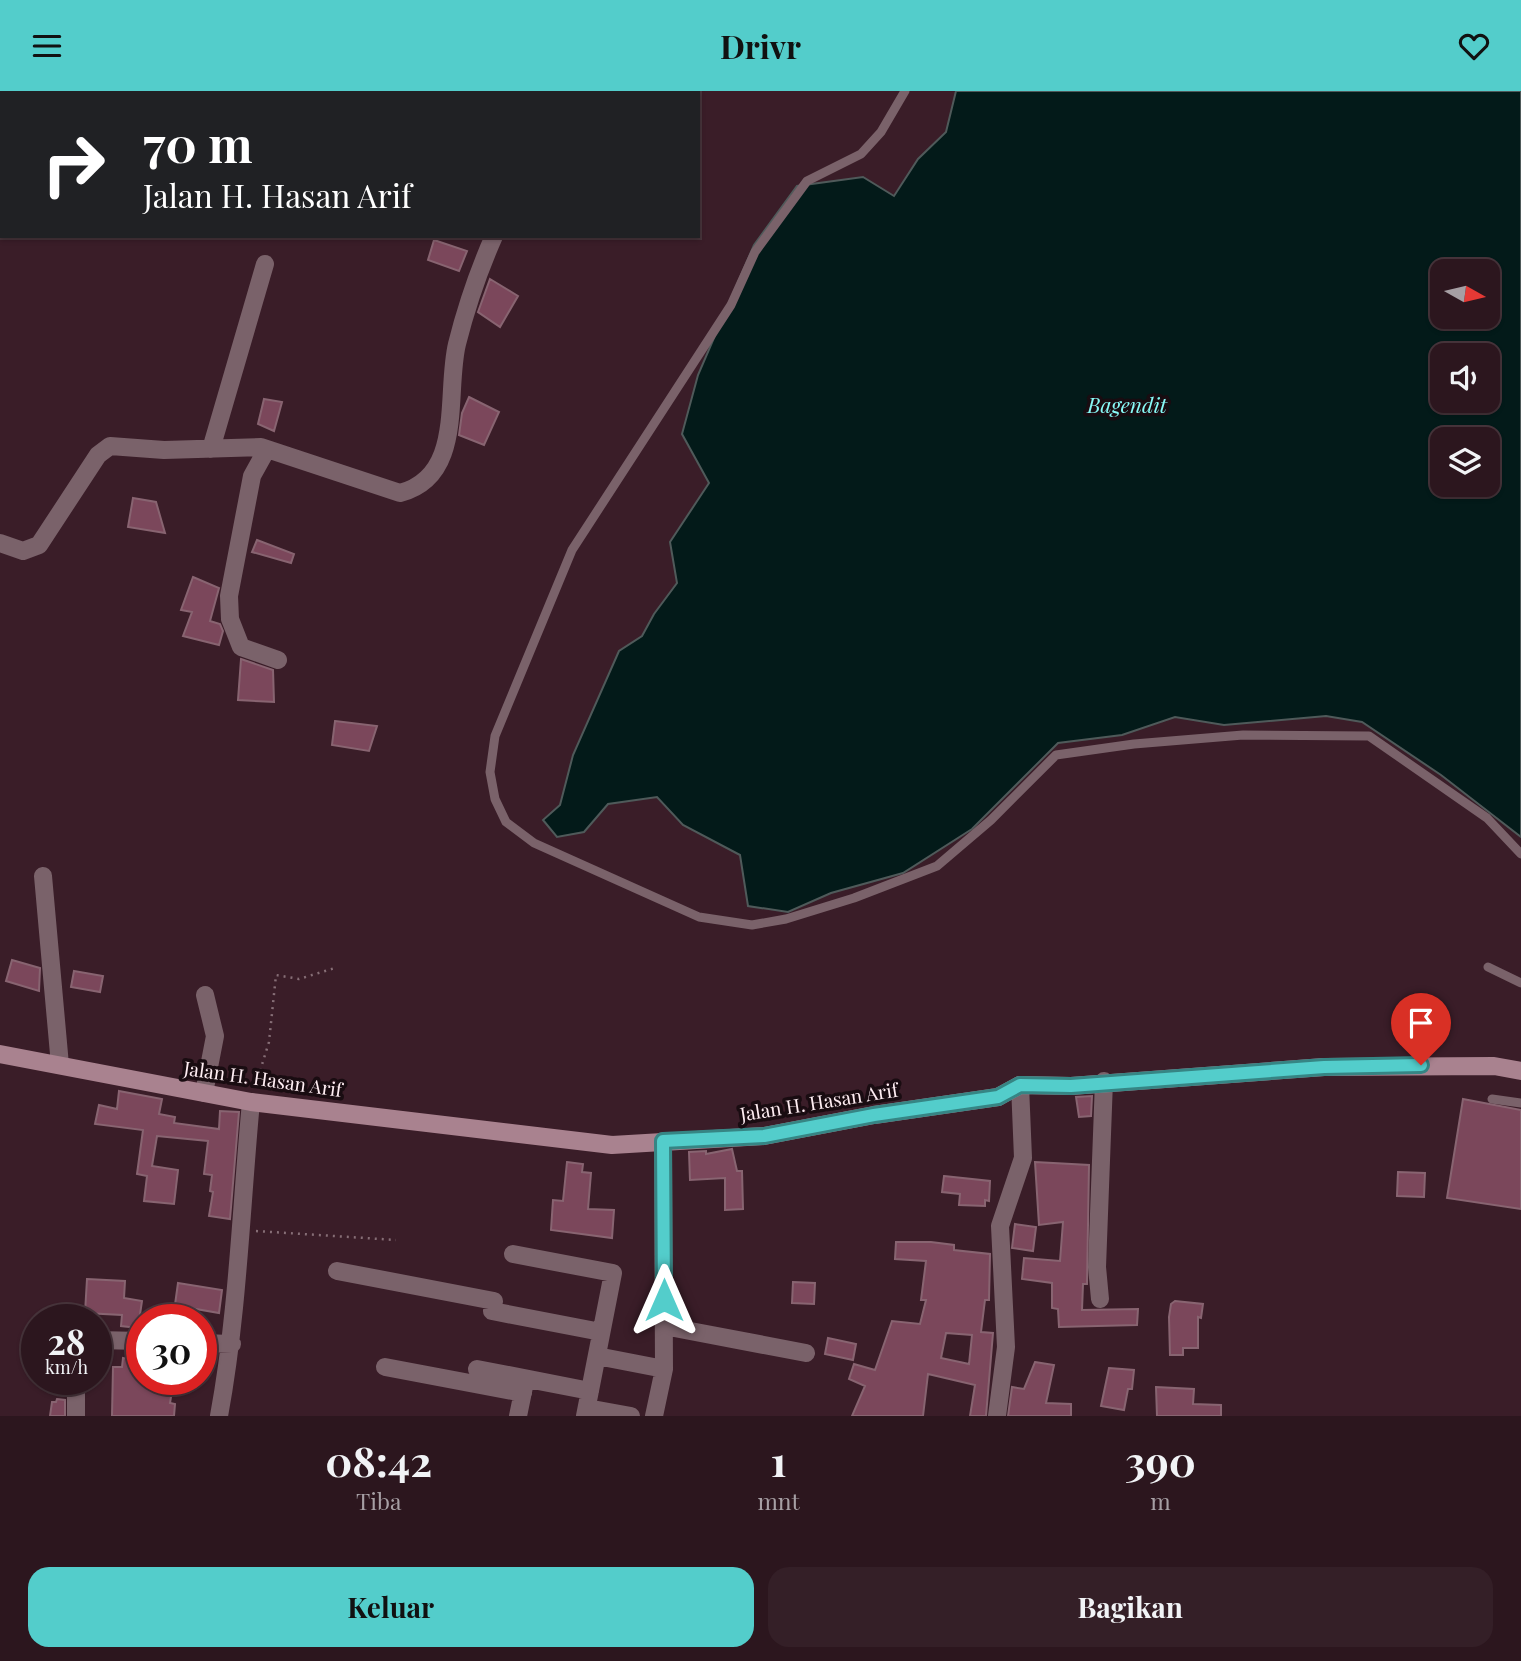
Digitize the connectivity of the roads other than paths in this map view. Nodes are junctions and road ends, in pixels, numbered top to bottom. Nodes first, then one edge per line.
1 (905, 91) edge
2 (493, 238) edge
3 (265, 264) dead end
4 (211, 449) junction
5 (267, 449) junction
6 (0, 544) edge
7 (278, 660) dead end
8 (1521, 854) edge
9 (43, 876) dead end
10 (1488, 967) dead end
11 (1521, 983) edge
12 (205, 995) dead end
13 (0, 1054) edge
14 (60, 1065) junction
15 (1521, 1071) edge
16 (1104, 1081) junction
17 (1020, 1085) junction
18 (204, 1093) junction
19 (1492, 1099) dead end
20 (251, 1102) junction
21 (1521, 1103) edge
22 (663, 1141) junction
23 (513, 1254) dead end
24 (337, 1271) dead end
25 (1100, 1299) dead end
26 (664, 1326) junction
27 (601, 1332) junction
28 (217, 1344) edge
29 (232, 1344) junction
30 (806, 1353) dead end
31 (597, 1356) junction
32 (385, 1367) dead end
33 (477, 1369) dead end
34 (664, 1369) junction
35 (524, 1386) junction
36 (76, 1395) edge
37 (587, 1405) edge
38 (76, 1416) edge
39 (219, 1416) edge
40 (518, 1416) edge
41 (631, 1416) edge
42 (654, 1416) edge
43 (997, 1416) edge

1 - 8 lane
2 - 5 street
3 - 4 street
4 - 5 street
4 - 6 street
5 - 7 street
9 - 14 street
10 - 11 lane
12 - 18 street
13 - 14 main road, Jalan H. Hasan Arif
14 - 18 main road, Jalan H. Hasan Arif
15 - 16 main road, Jalan H. Hasan Arif
16 - 17 main road, Jalan H. Hasan Arif
16 - 25 street
17 - 22 main road, Jalan H. Hasan Arif
17 - 43 street
18 - 20 main road, Jalan H. Hasan Arif
19 - 21 lane
20 - 22 main road, Jalan H. Hasan Arif
20 - 29 street
22 - 26 street
23 - 27 street
24 - 27 street
26 - 30 street
26 - 34 street
27 - 31 street
28 - 29 street
29 - 39 street
31 - 34 street
31 - 37 street
32 - 35 street
33 - 35 street
34 - 42 street
35 - 37 street
35 - 40 street
36 - 38 street
37 - 41 street

